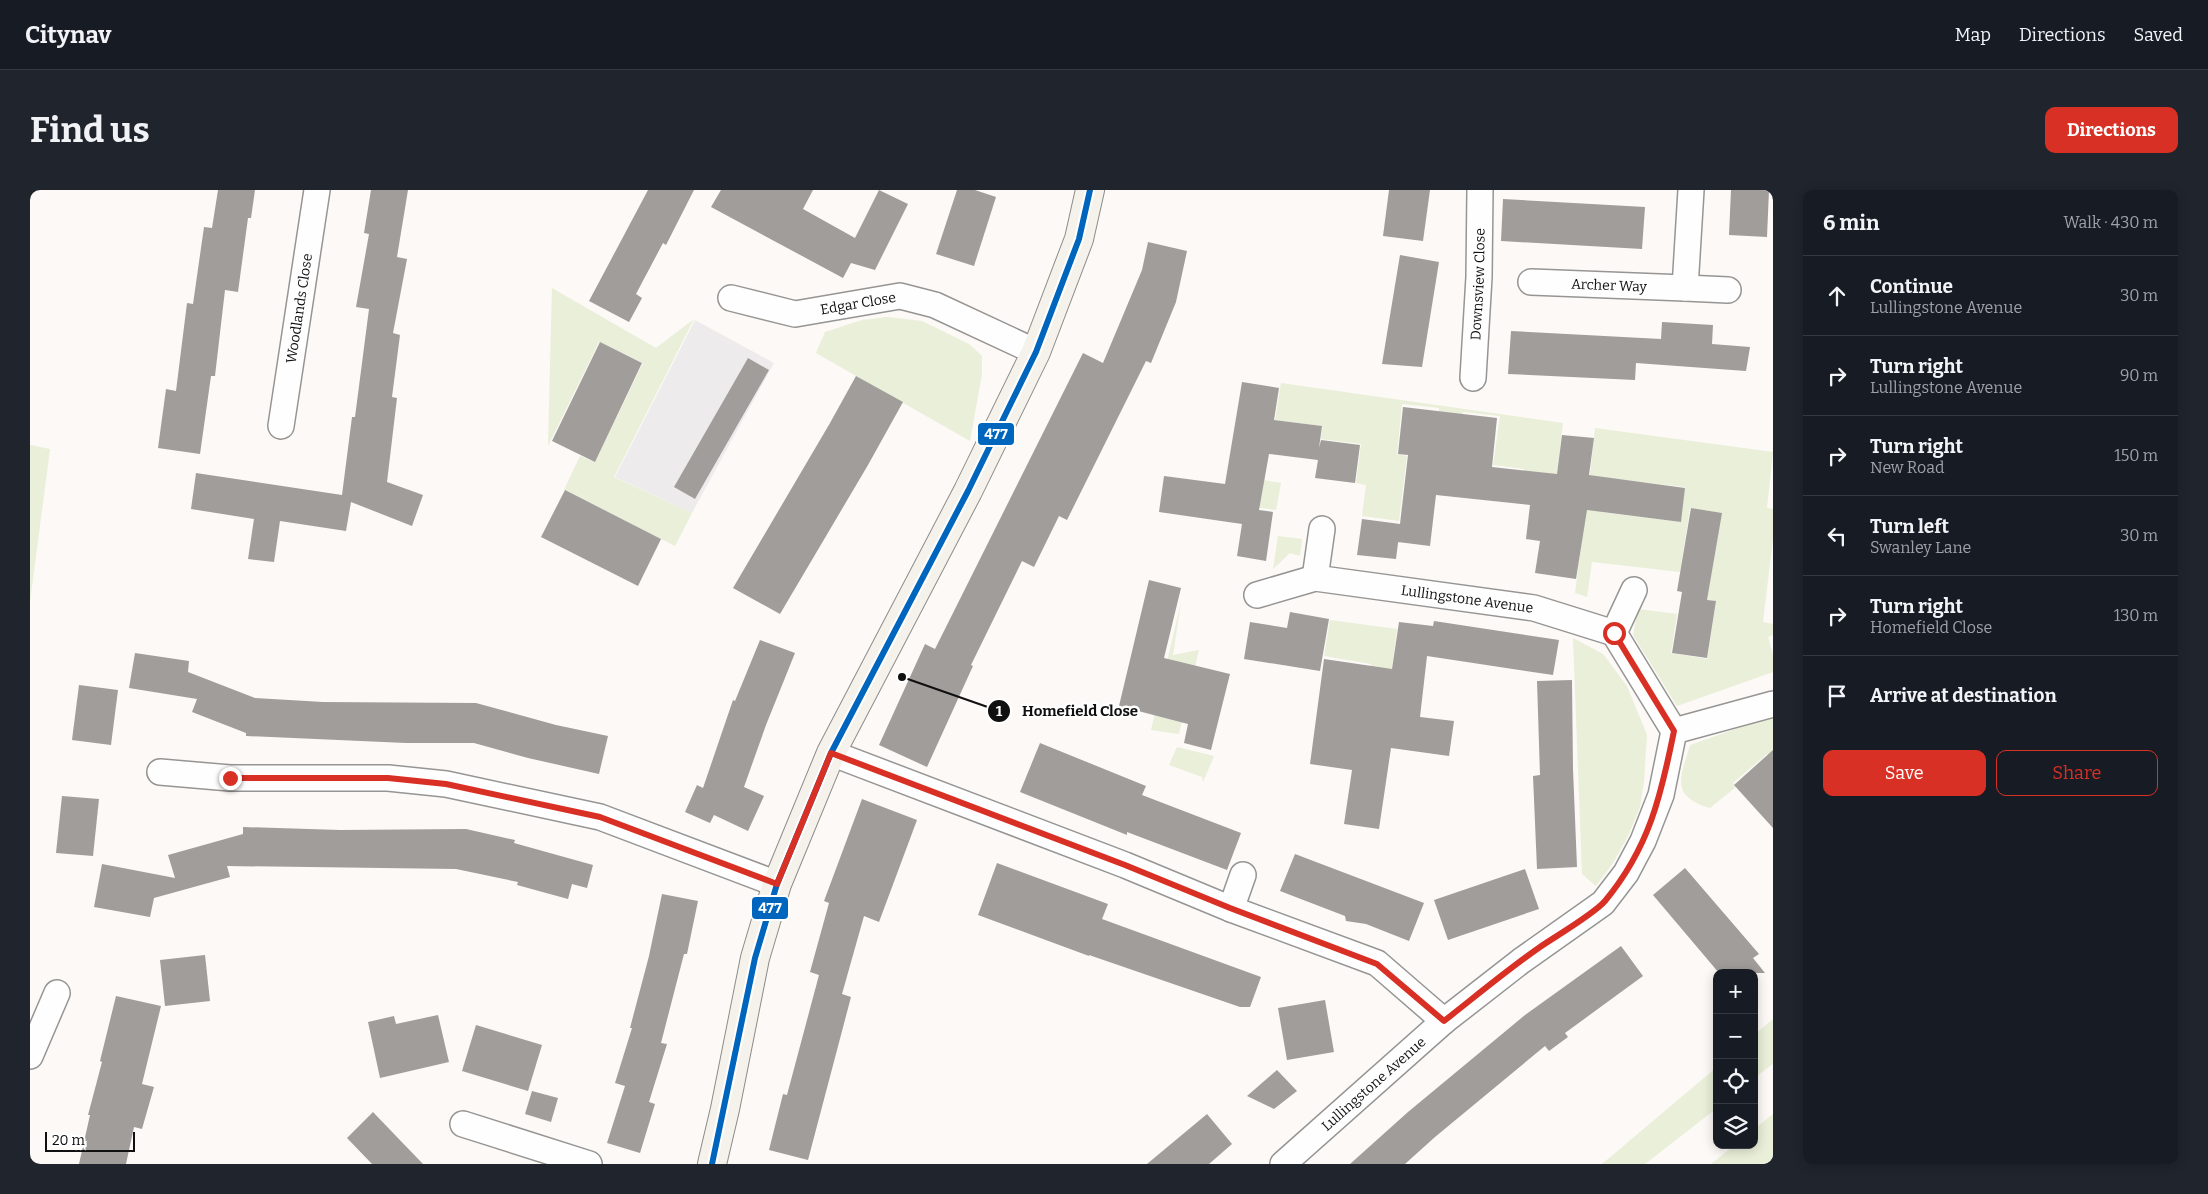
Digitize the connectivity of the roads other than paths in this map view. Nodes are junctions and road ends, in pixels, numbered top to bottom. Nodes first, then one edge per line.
1 (317, 190) edge
2 (1090, 190) edge
3 (1480, 190) edge
4 (1691, 190) edge
5 (1531, 282) dead end
6 (1685, 288) junction
7 (1728, 290) dead end
8 (731, 298) dead end
9 (1036, 352) junction
10 (1472, 378) dead end
11 (281, 426) dead end
12 (1322, 529) dead end
13 (1315, 578) junction
14 (1634, 590) dead end
15 (1257, 594) dead end
16 (1614, 633) junction
17 (1773, 704) edge
18 (1674, 731) junction
19 (831, 753) junction
20 (160, 772) dead end
21 (1243, 876) dead end
22 (777, 884) junction
23 (1230, 908) junction
24 (57, 993) dead end
25 (1444, 1021) junction
26 (30, 1056) edge
27 (463, 1124) dead end
28 (589, 1164) edge
29 (712, 1164) edge
30 (1283, 1164) edge

1 - 11 street, Woodlands Close
2 - 9 main road
3 - 10 street, Downsview Close
4 - 6 street
5 - 6 street, Archer Way
6 - 7 street, Archer Way
8 - 9 street, Edgar Close
9 - 19 main road
12 - 13 street
13 - 15 street, Lullingstone Avenue
13 - 16 street, Lullingstone Avenue
14 - 16 street
16 - 18 street
17 - 18 street
18 - 25 street, Lullingstone Avenue
19 - 22 main road
19 - 23 street
20 - 22 street
21 - 23 street
22 - 29 main road
23 - 25 street
24 - 26 street
25 - 30 street, Lullingstone Avenue
27 - 28 street

